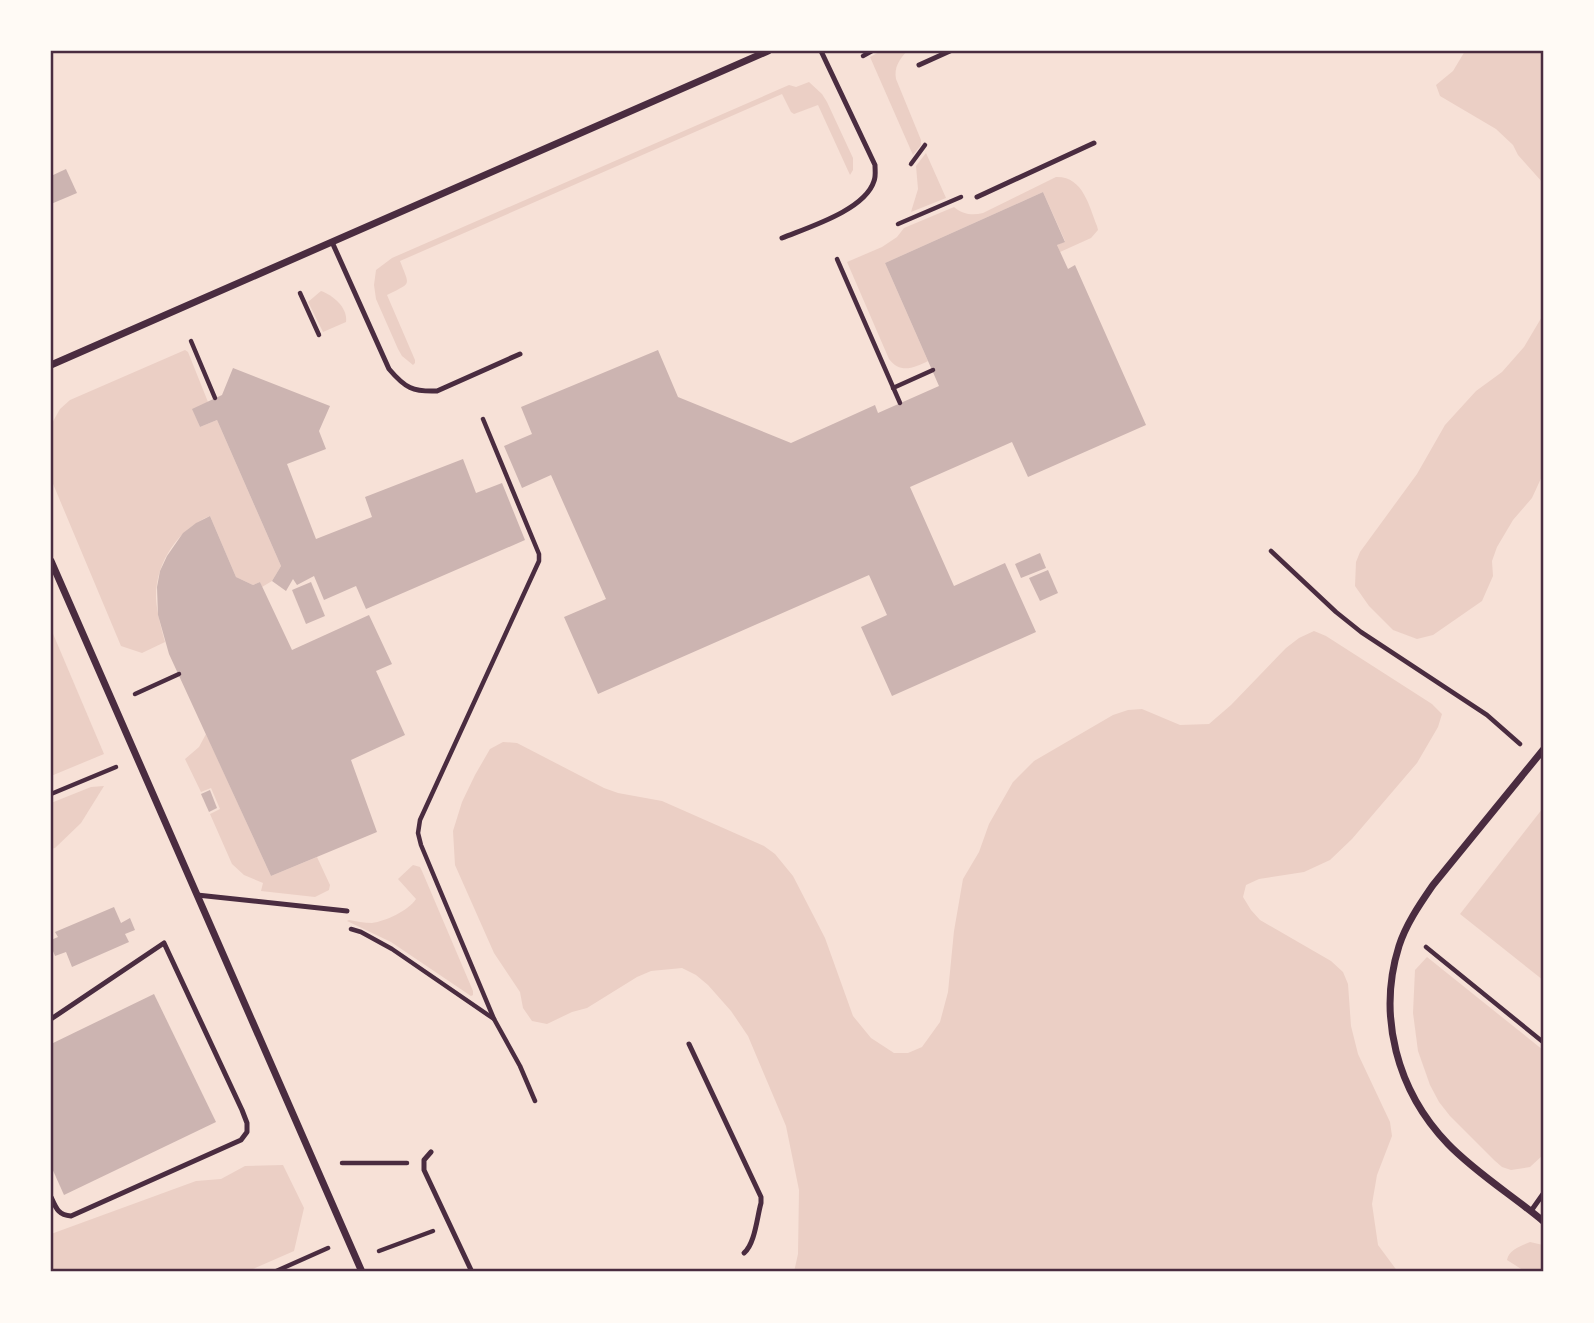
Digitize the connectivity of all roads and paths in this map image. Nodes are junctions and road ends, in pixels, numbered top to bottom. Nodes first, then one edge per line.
1 (768, 51) edge
2 (821, 51) edge
3 (873, 51) edge
4 (950, 51) edge
5 (863, 56) dead end
6 (919, 65) dead end
7 (1094, 143) dead end
8 (925, 145) dead end
9 (911, 164) dead end
10 (962, 197) dead end
11 (977, 197) dead end
12 (898, 224) dead end
13 (782, 238) dead end
14 (332, 242) junction
15 (837, 259) dead end
16 (300, 293) dead end
17 (318, 335) dead end
18 (191, 341) dead end
19 (520, 354) dead end
20 (51, 365) edge
21 (933, 370) dead end
22 (893, 388) junction
23 (215, 398) dead end
24 (900, 403) dead end
25 (482, 419) dead end
26 (1271, 551) dead end
27 (51, 561) edge
28 (179, 674) dead end
29 (135, 694) dead end
30 (1520, 744) dead end
31 (1543, 750) edge
32 (116, 768) dead end
33 (51, 794) edge
34 (197, 895) junction
35 (347, 911) dead end
36 (345, 927) dead end
37 (1426, 947) dead end
38 (51, 1019) edge
39 (495, 1019) junction
40 (1543, 1042) edge
41 (688, 1044) dead end
42 (535, 1101) dead end
43 (431, 1152) dead end
44 (342, 1163) dead end
45 (423, 1163) junction
46 (1543, 1194) edge
47 (51, 1197) edge
48 (1531, 1211) junction
49 (1543, 1221) edge
50 (450, 1225) junction
51 (328, 1248) dead end
52 (379, 1251) dead end
53 (744, 1253) dead end
54 (284, 1270) edge
55 (274, 1272) edge
56 (362, 1272) edge
57 (472, 1272) edge

1 - 14 street
2 - 13 lane
3 - 5 path
4 - 6 lane
7 - 11 lane
8 - 9 path
10 - 12 path
14 - 19 lane
14 - 20 street
15 - 22 path
16 - 17 path
18 - 23 path
21 - 22 path
22 - 24 path
25 - 39 path
26 - 30 path
27 - 34 street
28 - 29 path
31 - 48 street
32 - 33 path
34 - 35 lane
34 - 56 street
36 - 39 path
37 - 40 path
38 - 47 lane
39 - 42 path
41 - 53 lane
43 - 45 lane
44 - 45 path
45 - 50 lane
46 - 48 lane
48 - 49 street
50 - 52 path
50 - 57 lane
51 - 54 path
54 - 55 path

